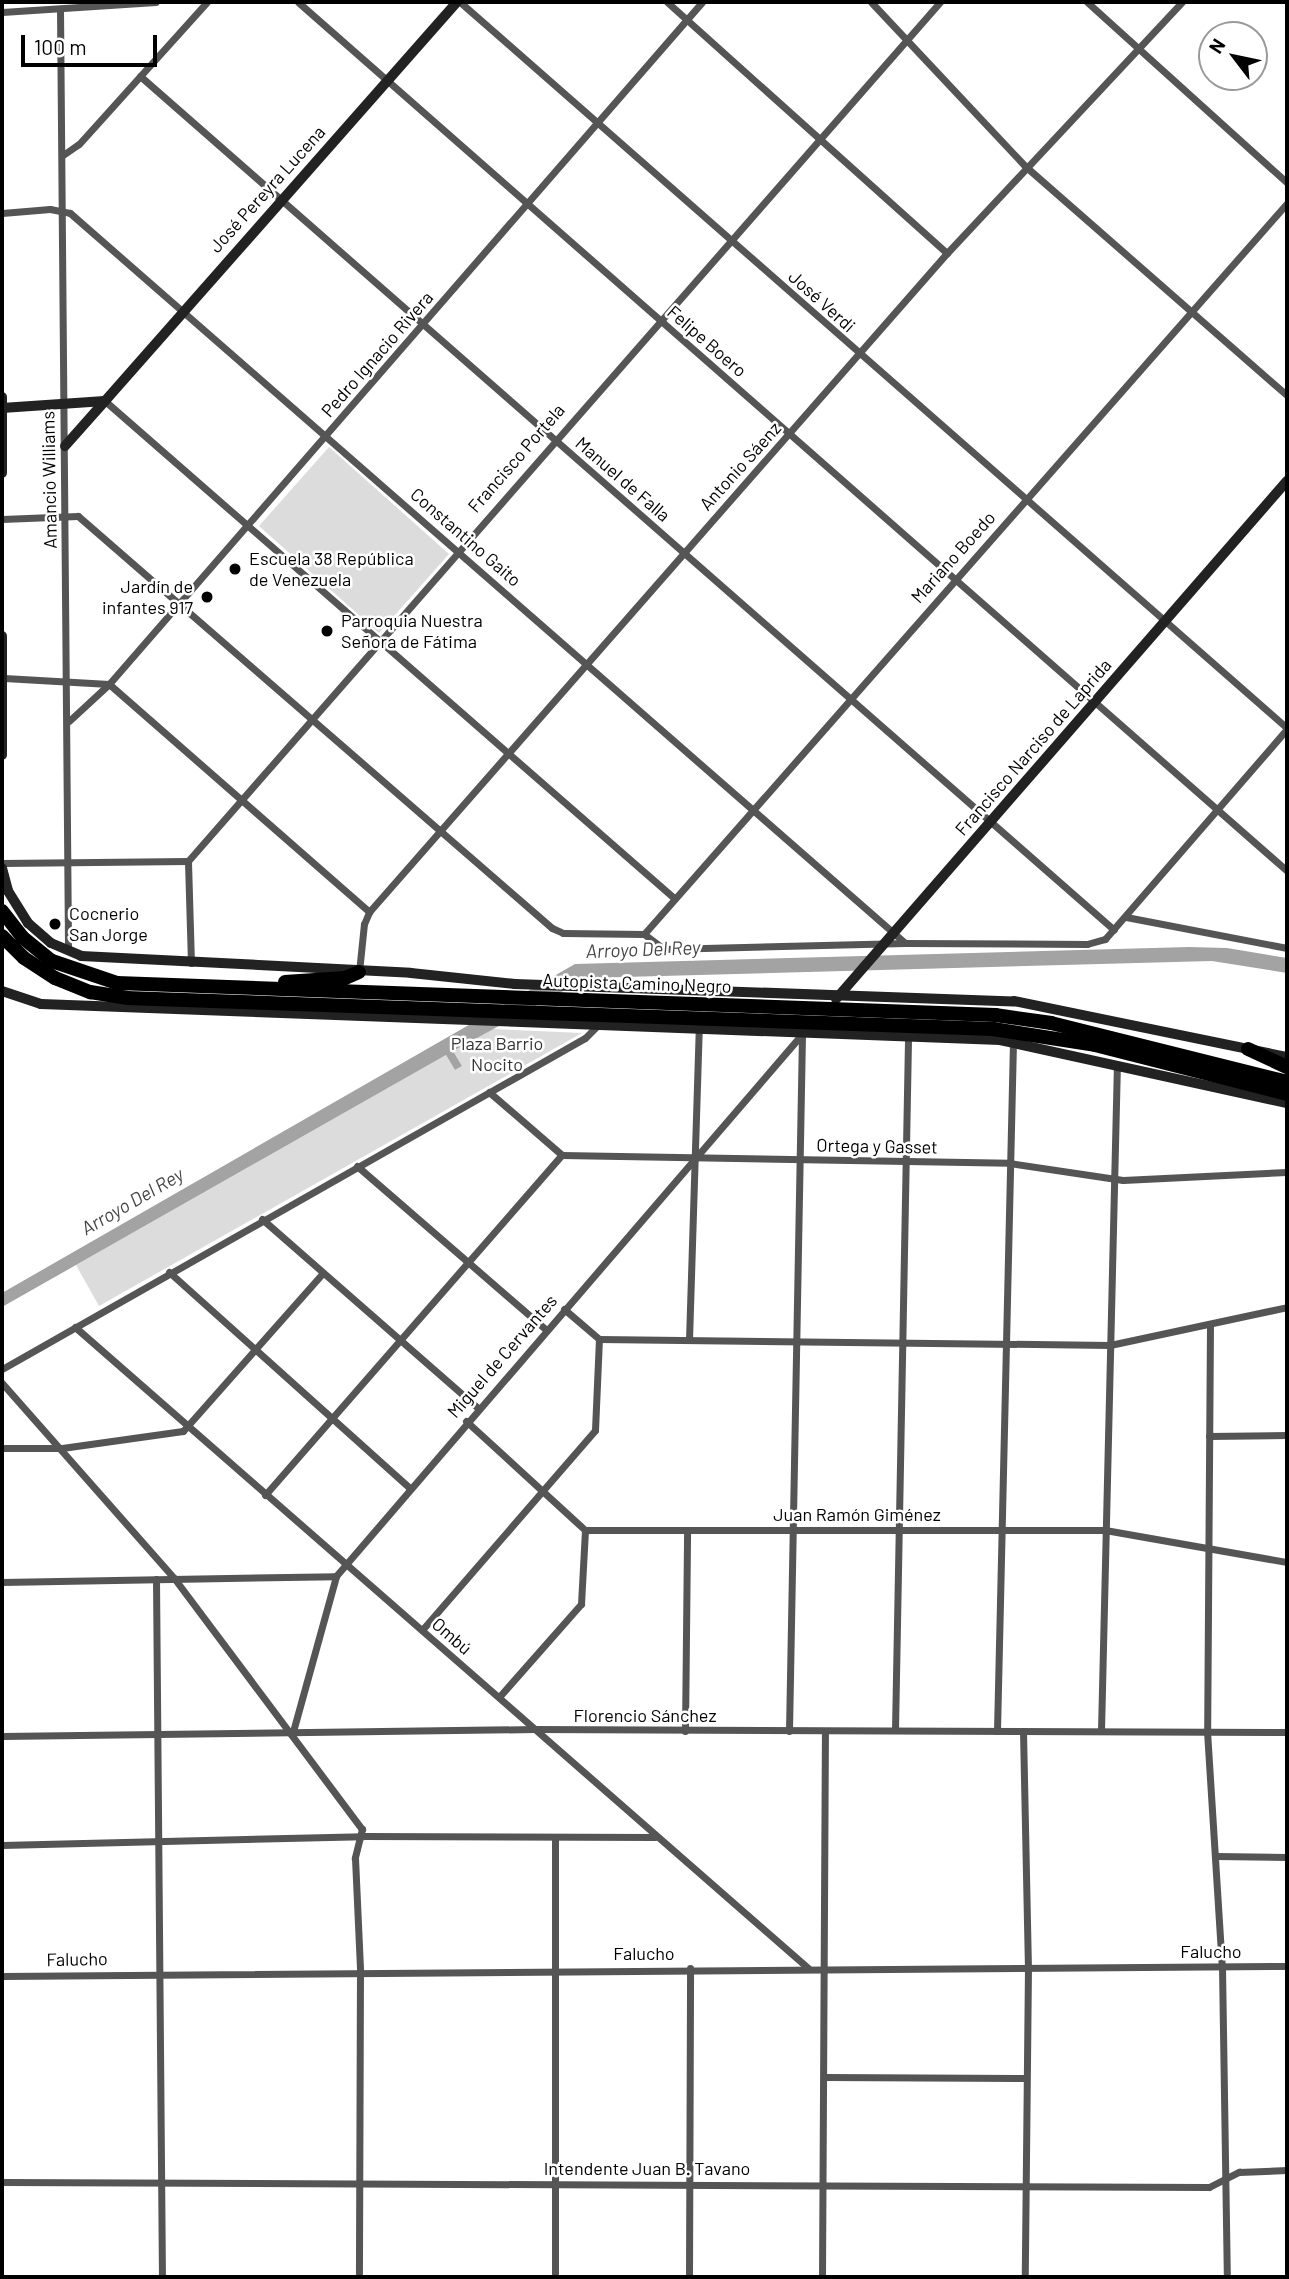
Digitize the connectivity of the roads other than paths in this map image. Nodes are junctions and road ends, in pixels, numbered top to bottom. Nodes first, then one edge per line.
1 (156, 2) edge
2 (196, 2) edge
3 (207, 2) edge
4 (299, 2) edge
5 (459, 2) edge
6 (667, 2) edge
7 (702, 2) edge
8 (871, 2) edge
9 (940, 2) edge
10 (1087, 2) edge
11 (1182, 2) edge
12 (60, 9) junction
13 (199, 11) junction
14 (2, 12) edge
15 (687, 20) junction
16 (904, 42) junction
17 (1137, 49) junction
18 (140, 76) junction
19 (387, 82) junction
20 (598, 125) junction
21 (818, 139) junction
22 (62, 155) junction
23 (1025, 166) junction
24 (1287, 183) edge
25 (280, 200) junction
26 (1287, 203) edge
27 (528, 205) junction
28 (61, 209) junction
29 (2, 213) edge
30 (729, 240) junction
31 (947, 253) junction
32 (183, 310) junction
33 (1191, 313) junction
34 (659, 319) junction
35 (424, 324) junction
36 (858, 355) junction
37 (1287, 395) edge
38 (2, 397) edge
39 (105, 401) junction
40 (64, 402) junction
41 (2, 408) edge
42 (790, 435) junction
43 (327, 436) junction
44 (554, 439) junction
45 (65, 446) junction
46 (2, 473) edge
47 (1287, 481) edge
48 (1026, 500) junction
49 (66, 515) junction
50 (2, 519) edge
51 (248, 526) junction
52 (459, 550) junction
53 (684, 553) junction
54 (956, 577) junction
55 (179, 604) junction
56 (1165, 621) junction
57 (2, 636) edge
58 (381, 639) junction
59 (589, 665) junction
60 (4, 678) junction
61 (68, 681) junction
62 (109, 684) junction
63 (852, 696) junction
64 (1097, 701) junction
65 (311, 718) junction
66 (69, 721) junction
67 (1287, 729) edge
68 (511, 754) junction
69 (2, 755) edge
70 (243, 798) junction
71 (754, 808) junction
72 (1219, 809) junction
73 (991, 821) junction
74 (441, 832) junction
75 (188, 861) junction
76 (2, 863) edge
77 (69, 864) junction
78 (2, 869) edge
79 (1287, 871) edge
80 (674, 898) junction
81 (2, 911) edge
82 (369, 912) junction
83 (1126, 917) junction
84 (1114, 930) junction
85 (894, 931) junction
86 (644, 934) junction
87 (2, 936) edge
88 (884, 942) junction
89 (905, 943) junction
90 (1287, 948) edge
91 (68, 951) junction
92 (191, 964) junction
93 (359, 972) junction
94 (214, 987) junction
95 (2, 991) edge
96 (839, 996) junction
97 (455, 1008) junction
98 (736, 1011) junction
99 (598, 1025) junction
100 (699, 1030) junction
101 (802, 1034) junction
102 (908, 1039) junction
103 (1013, 1041) junction
104 (1248, 1049) junction
105 (1287, 1057) edge
106 (1117, 1063) junction
107 (1287, 1068) edge
108 (1287, 1082) edge
109 (489, 1092) junction
110 (1287, 1094) edge
111 (1287, 1103) edge
112 (562, 1155) junction
113 (800, 1160) junction
114 (695, 1161) junction
115 (904, 1162) junction
116 (1009, 1163) junction
117 (357, 1166) junction
118 (1287, 1172) edge
119 (1114, 1179) junction
120 (262, 1219) junction
121 (468, 1263) junction
122 (169, 1272) junction
123 (323, 1273) junction
124 (1287, 1307) edge
125 (564, 1309) junction
126 (1210, 1324) junction
127 (75, 1327) junction
128 (546, 1330) junction
129 (599, 1339) junction
130 (402, 1340) junction
131 (689, 1340) junction
132 (797, 1341) junction
133 (901, 1341) junction
134 (1005, 1342) junction
135 (1110, 1345) junction
136 (257, 1351) junction
137 (2, 1369) edge
138 (2, 1382) edge
139 (477, 1408) junction
140 (332, 1418) junction
141 (466, 1421) junction
142 (189, 1426) junction
143 (1287, 1435) edge
144 (1209, 1436) junction
145 (2, 1448) edge
146 (62, 1448) junction
147 (410, 1488) junction
148 (544, 1492) junction
149 (265, 1495) junction
150 (1003, 1529) junction
151 (585, 1530) junction
152 (794, 1530) junction
153 (897, 1530) junction
154 (1105, 1530) junction
155 (687, 1531) junction
156 (1207, 1548) junction
157 (1287, 1562) edge
158 (345, 1565) junction
159 (336, 1576) junction
160 (174, 1578) junction
161 (156, 1579) junction
162 (2, 1582) edge
163 (422, 1630) junction
164 (499, 1698) junction
165 (534, 1729) junction
166 (895, 1730) junction
167 (685, 1731) junction
168 (789, 1731) junction
169 (825, 1731) junction
170 (997, 1731) junction
171 (1023, 1731) junction
172 (1101, 1731) junction
173 (1207, 1731) junction
174 (1287, 1732) edge
175 (159, 1735) junction
176 (292, 1735) junction
177 (2, 1736) edge
178 (363, 1836) junction
179 (656, 1837) junction
180 (555, 1838) junction
181 (160, 1843) junction
182 (2, 1845) edge
183 (1216, 1856) junction
184 (1287, 1857) edge
185 (1287, 1966) edge
186 (1028, 1967) junction
187 (1222, 1967) junction
188 (690, 1968) junction
189 (808, 1968) junction
190 (823, 1968) junction
191 (556, 1969) junction
192 (360, 1970) junction
193 (162, 1974) junction
194 (2, 1976) edge
195 (825, 2077) junction
196 (1025, 2078) junction
197 (1287, 2170) edge
198 (1228, 2177) junction
199 (163, 2180) junction
200 (2, 2182) edge
201 (359, 2183) junction
202 (555, 2184) junction
203 (689, 2184) junction
204 (824, 2184) junction
205 (1026, 2185) junction
206 (162, 2277) edge
207 (359, 2277) edge
208 (555, 2277) edge
209 (689, 2277) edge
210 (822, 2277) edge
211 (1025, 2277) edge
212 (1227, 2277) edge

1 - 12 street
2 - 13 street
3 - 13 street
4 - 19 street, Felipe Boero
5 - 19 street, José Pereyra Lucena
5 - 20 street, José Verdi
6 - 15 street
7 - 15 street, Pedro Ignacio Rivera
8 - 16 street
9 - 16 street, Francisco Portela
10 - 17 street
11 - 17 street, Antonio Sáenz
12 - 14 street
12 - 22 street, Amancio Williams
13 - 18 street
15 - 20 street, Pedro Ignacio Rivera
15 - 21 street
16 - 21 street, Francisco Portela
16 - 23 street
17 - 23 street, Antonio Sáenz
17 - 24 street
18 - 22 street
18 - 25 street, Manuel de Falla
19 - 25 street, José Pereyra Lucena
19 - 27 street, Felipe Boero
20 - 27 street, Pedro Ignacio Rivera
20 - 30 street, José Verdi
21 - 30 street, Francisco Portela
21 - 31 street
22 - 28 street, Amancio Williams
23 - 31 street, Antonio Sáenz
23 - 33 street
25 - 32 street, José Pereyra Lucena
25 - 35 street, Manuel de Falla
26 - 33 street, Mariano Boedo
27 - 34 street, Felipe Boero
27 - 35 street, Pedro Ignacio Rivera
28 - 29 street
28 - 32 street, Constantino Gaito
28 - 40 street, Amancio Williams
30 - 34 street, Francisco Portela
30 - 36 street, José Verdi
31 - 36 street, Antonio Sáenz
32 - 39 street, José Pereyra Lucena
32 - 43 street, Constantino Gaito
33 - 37 street
33 - 48 street, Mariano Boedo
34 - 42 street, Felipe Boero
34 - 44 street, Francisco Portela
35 - 43 street, Pedro Ignacio Rivera
35 - 44 street, Manuel de Falla
36 - 42 street, Antonio Sáenz
36 - 48 street, José Verdi
38 - 41 street
39 - 40 street
39 - 45 street, José Pereyra Lucena
39 - 51 street
40 - 41 street
40 - 45 street, Amancio Williams
41 - 46 street
42 - 53 street, Antonio Sáenz
42 - 54 street, Felipe Boero
43 - 51 street, Pedro Ignacio Rivera
43 - 52 street, Constantino Gaito
44 - 52 street, Francisco Portela
44 - 53 street, Manuel de Falla
45 - 49 street, Amancio Williams
47 - 56 street, Francisco Narciso de Laprida
48 - 54 street, Mariano Boedo
48 - 56 street, José Verdi
49 - 50 street
49 - 55 street
49 - 61 street, Amancio Williams
51 - 55 street, Pedro Ignacio Rivera
51 - 58 street
52 - 58 street, Francisco Portela
52 - 59 street, Constantino Gaito
53 - 59 street, Antonio Sáenz
53 - 63 street, Manuel de Falla
54 - 63 street, Mariano Boedo
54 - 64 street, Felipe Boero
55 - 62 street, Pedro Ignacio Rivera
55 - 65 street
56 - 64 street, Francisco Narciso de Laprida
56 - 67 street, José Verdi
57 - 60 street
58 - 65 street, Francisco Portela
58 - 68 street
59 - 68 street, Antonio Sáenz
59 - 71 street, Constantino Gaito
60 - 61 street
60 - 69 street
61 - 62 street
61 - 66 street, Amancio Williams
62 - 66 street, Pedro Ignacio Rivera
62 - 70 street
63 - 71 street, Mariano Boedo
63 - 73 street, Manuel de Falla
64 - 72 street, Felipe Boero
64 - 73 street, Francisco Narciso de Laprida
65 - 70 street, Francisco Portela
65 - 74 street
66 - 77 street, Amancio Williams
67 - 72 street
68 - 74 street, Antonio Sáenz
68 - 80 street
70 - 75 street, Francisco Portela
70 - 82 street
71 - 80 street, Mariano Boedo
71 - 85 street, Constantino Gaito
72 - 79 street, Felipe Boero
72 - 83 street
73 - 84 street, Manuel de Falla
73 - 85 street, Francisco Narciso de Laprida
74 - 82 street, Antonio Sáenz
74 - 86 street
75 - 77 street
75 - 92 street
76 - 77 street
77 - 91 street, Amancio Williams
78 - 91 street
80 - 86 street, Mariano Boedo
81 - 94 highway, Autopista Camino Negro
82 - 93 street, Antonio Sáenz
83 - 84 street
83 - 90 street
84 - 89 street
85 - 88 street, Francisco Narciso de Laprida
85 - 89 street, Constantino Gaito
86 - 88 street
87 - 97 highway, Autopista Camino Negro
88 - 89 street
88 - 96 street, Francisco Narciso de Laprida
91 - 92 street
92 - 93 street
93 - 94 highway
93 - 96 street
94 - 97 highway, Autopista Camino Negro
95 - 97 street
96 - 101 street, Francisco Narciso de Laprida
96 - 104 street
97 - 98 highway, Autopista Camino Negro
97 - 98 highway, Autopista Camino Negro
97 - 99 street
98 - 108 highway, Autopista Camino Negro
98 - 110 highway, Autopista Camino Negro
99 - 100 street
99 - 109 street
100 - 101 street
100 - 114 street
101 - 102 street
101 - 113 street
101 - 114 street, Miguel de Cervantes
102 - 103 street
102 - 115 street
103 - 106 street
103 - 116 street
104 - 105 street
104 - 107 highway
106 - 111 street
106 - 119 street
109 - 112 street
109 - 117 street
112 - 114 street, Ortega y Gasset
112 - 121 street
113 - 114 street, Ortega y Gasset
113 - 115 street, Ortega y Gasset
113 - 132 street
114 - 125 street, Miguel de Cervantes
114 - 131 street
115 - 116 street, Ortega y Gasset
115 - 133 street
116 - 119 street, Ortega y Gasset
116 - 134 street
117 - 120 street
117 - 121 street
118 - 119 street, Ortega y Gasset
119 - 135 street
120 - 122 street
120 - 123 street
121 - 128 street
121 - 130 street
122 - 127 street
122 - 136 street
123 - 130 street
123 - 136 street
124 - 126 street
125 - 128 street, Miguel de Cervantes
125 - 129 street
126 - 135 street
126 - 144 street
127 - 137 street
127 - 142 street, Ombú
128 - 139 street, Miguel de Cervantes
129 - 131 street
129 - 148 street
130 - 139 street
130 - 140 street
131 - 132 street
132 - 133 street
132 - 152 street
133 - 134 street
133 - 153 street
134 - 135 street
134 - 150 street
135 - 154 street
136 - 140 street
136 - 142 street
138 - 146 street
139 - 141 street, Miguel de Cervantes
140 - 147 street
140 - 149 street
141 - 147 street, Miguel de Cervantes
141 - 148 street
142 - 146 street
142 - 149 street, Ombú
143 - 144 street
144 - 156 street
145 - 146 street
146 - 160 street
147 - 158 street, Miguel de Cervantes
148 - 151 street
148 - 163 street
149 - 158 street, Ombú
150 - 153 street, Juan Ramón Giménez
150 - 154 street, Juan Ramón Giménez
150 - 170 street
151 - 155 street, Juan Ramón Giménez
151 - 164 street
152 - 153 street, Juan Ramón Giménez
152 - 155 street, Juan Ramón Giménez
152 - 168 street
153 - 166 street
154 - 156 street, Juan Ramón Giménez
154 - 172 street
155 - 167 street
156 - 157 street, Juan Ramón Giménez
156 - 173 street
158 - 159 street, Miguel de Cervantes
158 - 163 street, Ombú
159 - 160 street
159 - 176 street, Miguel de Cervantes
160 - 161 street
160 - 176 street
161 - 162 street
161 - 175 street
163 - 164 street, Ombú
164 - 165 street, Ombú
165 - 167 street, Florencio Sánchez
165 - 176 street, Florencio Sánchez
165 - 179 street, Ombú
166 - 169 street, Florencio Sánchez
166 - 170 street, Florencio Sánchez
167 - 168 street, Florencio Sánchez
168 - 169 street, Florencio Sánchez
169 - 190 street
170 - 171 street, Florencio Sánchez
171 - 172 street, Florencio Sánchez
171 - 186 street
172 - 173 street, Florencio Sánchez
173 - 174 street, Florencio Sánchez
173 - 183 street
175 - 176 street, Florencio Sánchez
175 - 177 street, Florencio Sánchez
175 - 181 street
176 - 178 street
178 - 180 street
178 - 181 street
178 - 192 street
179 - 180 street
179 - 189 street, Ombú
180 - 191 street
181 - 182 street
181 - 193 street
183 - 184 street
183 - 187 street
185 - 187 street, Falucho
186 - 187 street, Falucho
186 - 190 street, Falucho
186 - 196 street
187 - 198 street
188 - 189 street, Falucho
188 - 191 street, Falucho
188 - 203 street
189 - 190 street, Falucho
190 - 195 street
191 - 192 street, Falucho
191 - 202 street
192 - 193 street, Falucho
192 - 201 street
193 - 194 street, Falucho
193 - 199 street
195 - 196 street
195 - 204 street
196 - 205 street
197 - 198 street, Intendente Juan B. Tavano
198 - 205 street, Intendente Juan B. Tavano
198 - 212 street
199 - 200 street, Intendente Juan B. Tavano
199 - 201 street, Intendente Juan B. Tavano
199 - 206 street
201 - 202 street, Intendente Juan B. Tavano
201 - 207 street
202 - 203 street, Intendente Juan B. Tavano
202 - 208 street
203 - 204 street, Intendente Juan B. Tavano
203 - 209 street
204 - 205 street, Intendente Juan B. Tavano
204 - 210 street
205 - 211 street

